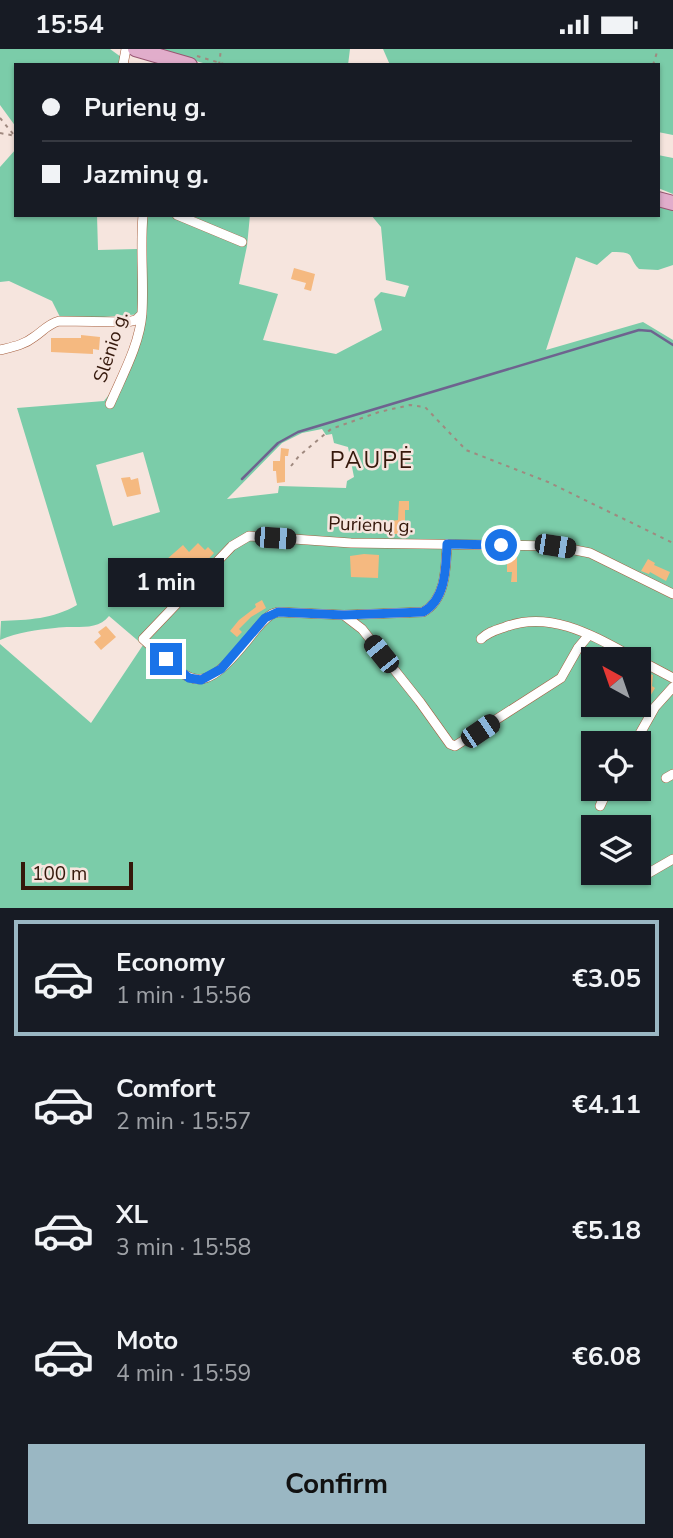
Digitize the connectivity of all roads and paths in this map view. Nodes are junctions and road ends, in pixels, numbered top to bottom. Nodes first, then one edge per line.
1 (135, 49) edge
2 (193, 60) edge
3 (213, 63) edge
4 (0, 118) edge
5 (14, 134) edge
6 (143, 217) edge
7 (182, 217) edge
8 (242, 242) dead end
9 (142, 314) junction
10 (0, 350) edge
11 (110, 404) dead end
12 (291, 466) dead end
13 (673, 543) edge
14 (447, 544) junction
15 (673, 594) edge
16 (344, 615) junction
17 (588, 636) junction
18 (481, 639) dead end
19 (611, 647) edge
20 (651, 667) edge
21 (673, 678) edge
22 (673, 687) edge
23 (642, 731) edge
24 (602, 801) edge
25 (600, 806) dead end
26 (673, 859) edge
27 (651, 872) edge

1 - 2 main road
2 - 3 path
4 - 5 path
6 - 9 street, Slėnio g.
7 - 8 street
9 - 10 street
9 - 11 street, Slėnio g.
12 - 13 path
14 - 15 street, Purienų g.
14 - 16 street
14 - 16 street, Purienų g.
16 - 17 street
17 - 18 street
17 - 19 street
20 - 21 street
22 - 23 street
24 - 25 street
26 - 27 street

